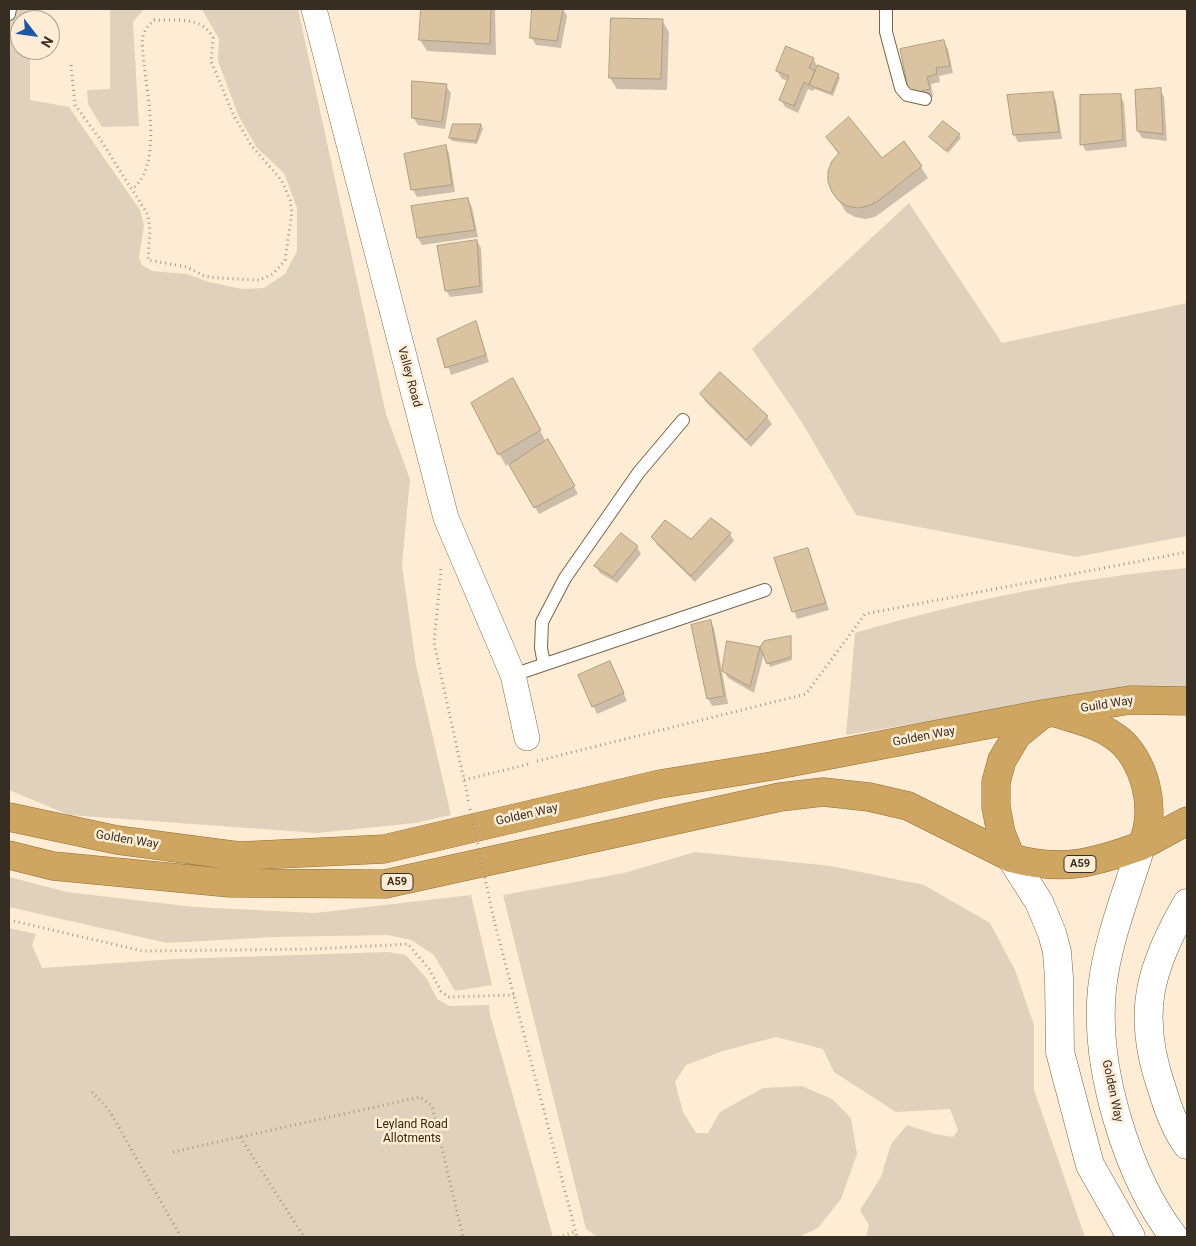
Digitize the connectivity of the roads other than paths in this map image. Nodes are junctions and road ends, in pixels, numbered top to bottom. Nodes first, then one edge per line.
1 (10, 9) edge
2 (314, 9) edge
3 (886, 9) edge
4 (9, 14) edge
5 (925, 99) dead end
6 (683, 420) dead end
7 (765, 590) dead end
8 (544, 664) junction
9 (513, 675) junction
10 (1187, 702) edge
11 (1050, 714) junction
12 (527, 738) dead end
13 (9, 817) edge
14 (1187, 821) edge
15 (1142, 846) junction
16 (9, 855) edge
17 (1010, 858) junction
18 (1187, 903) edge
19 (1187, 1145) edge
20 (1131, 1237) edge
21 (1174, 1237) edge

1 - 4 lane
2 - 9 street, Valley Road
3 - 5 lane
6 - 8 lane
7 - 8 lane
8 - 9 lane
9 - 12 street, Valley Road
10 - 11 highway, Guild Way
11 - 13 highway, Golden Way
11 - 15 highway
11 - 17 highway
14 - 15 highway, A59
15 - 17 highway, A59
15 - 21 main road, Golden Way
16 - 17 highway, A59
17 - 20 main road
18 - 19 main road

